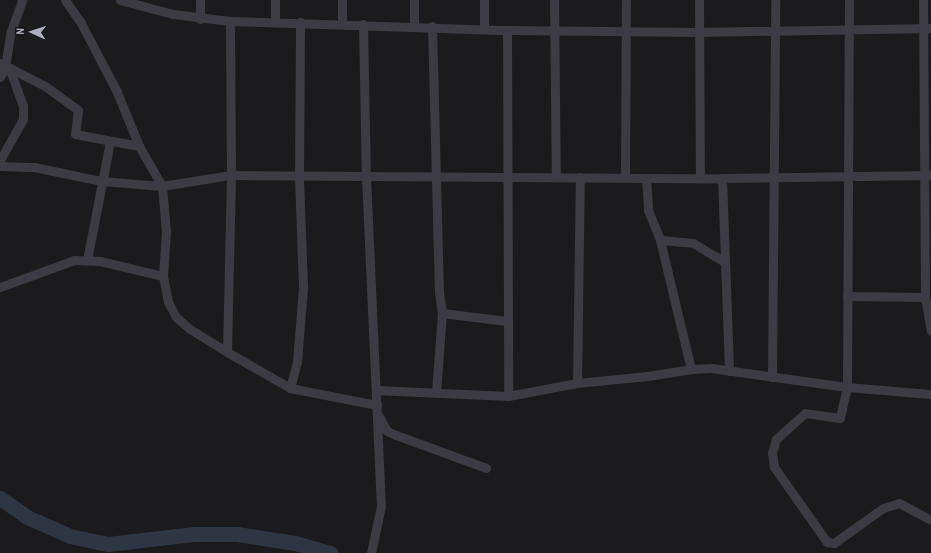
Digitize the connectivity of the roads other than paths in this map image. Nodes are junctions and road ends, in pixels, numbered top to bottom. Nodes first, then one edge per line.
1 (22, 0) edge
2 (65, 0) edge
3 (120, 0) edge
4 (200, 0) edge
5 (275, 0) edge
6 (342, 0) edge
7 (414, 0) edge
8 (484, 0) edge
9 (554, 0) edge
10 (626, 0) edge
11 (699, 0) edge
12 (775, 0) edge
13 (849, 0) edge
14 (923, 0) edge
15 (132, 2) edge
16 (200, 19) junction
17 (230, 21) junction
18 (275, 22) junction
19 (300, 22) junction
20 (342, 24) junction
21 (363, 24) junction
22 (414, 25) junction
23 (432, 26) junction
24 (484, 28) junction
25 (927, 28) edge
26 (775, 29) junction
27 (849, 29) junction
28 (507, 30) junction
29 (555, 30) junction
30 (626, 30) junction
31 (699, 32) junction
32 (5, 67) edge
33 (0, 77) edge
34 (110, 142) junction
35 (139, 146) junction
36 (0, 160) edge
37 (0, 166) edge
38 (231, 175) junction
39 (927, 175) edge
40 (299, 176) junction
41 (847, 176) junction
42 (366, 177) junction
43 (436, 177) junction
44 (508, 177) junction
45 (556, 177) junction
46 (580, 177) junction
47 (625, 177) junction
48 (646, 178) junction
49 (700, 178) junction
50 (722, 178) junction
51 (775, 178) junction
52 (101, 181) junction
53 (162, 186) junction
54 (660, 240) junction
55 (87, 260) junction
56 (725, 262) junction
57 (163, 276) junction
58 (0, 286) edge
59 (846, 296) junction
60 (925, 297) junction
61 (442, 313) junction
62 (507, 321) junction
63 (931, 330) edge
64 (227, 352) junction
65 (691, 369) junction
66 (729, 371) junction
67 (772, 377) junction
68 (577, 383) junction
69 (847, 387) junction
70 (290, 388) junction
71 (376, 390) junction
72 (436, 394) junction
73 (931, 394) edge
74 (508, 396) junction
75 (378, 410) junction
76 (486, 468) dead end
77 (931, 520) edge
78 (371, 553) edge

1 - 32 street
2 - 35 street
3 - 15 street
4 - 16 street
5 - 18 street
6 - 20 street
7 - 22 street
8 - 24 street
9 - 29 street
10 - 30 street
11 - 31 street
12 - 26 street
13 - 27 street
14 - 25 street
15 - 16 street
16 - 17 street
17 - 18 street
17 - 38 street
18 - 19 street
19 - 20 street
19 - 40 street
20 - 21 street
21 - 22 street
21 - 42 street
22 - 23 street
23 - 24 street
23 - 43 street
24 - 28 street
25 - 27 street
25 - 39 street
26 - 27 street
26 - 31 street
26 - 51 street
27 - 41 street
28 - 29 street
28 - 44 street
29 - 30 street
29 - 45 street
30 - 31 street
30 - 47 street
31 - 49 street
32 - 33 street
32 - 34 street
32 - 36 street
34 - 35 street
34 - 52 street
35 - 53 street
37 - 52 street
38 - 40 street
38 - 53 street
38 - 64 street
39 - 41 street
39 - 60 street
40 - 42 street
40 - 70 street
41 - 51 street
41 - 59 street
42 - 43 street
42 - 71 street
43 - 44 street
43 - 61 street
44 - 45 street
44 - 62 street
45 - 46 street
46 - 47 street
46 - 68 street
47 - 48 street
48 - 49 street
48 - 54 street
49 - 50 street
50 - 51 street
50 - 56 street
51 - 67 street
52 - 53 street
52 - 55 street
53 - 57 street
54 - 56 street
54 - 65 street
55 - 57 street
55 - 58 street
56 - 66 street
57 - 64 street
59 - 60 street
59 - 69 street
60 - 63 street
61 - 62 street
61 - 72 street
62 - 74 street
64 - 70 street
65 - 66 street
65 - 68 street
66 - 67 street
67 - 69 street
68 - 74 street
69 - 73 street
69 - 77 street
70 - 75 street
71 - 72 street
71 - 75 street
72 - 74 street
75 - 76 street
75 - 78 street

